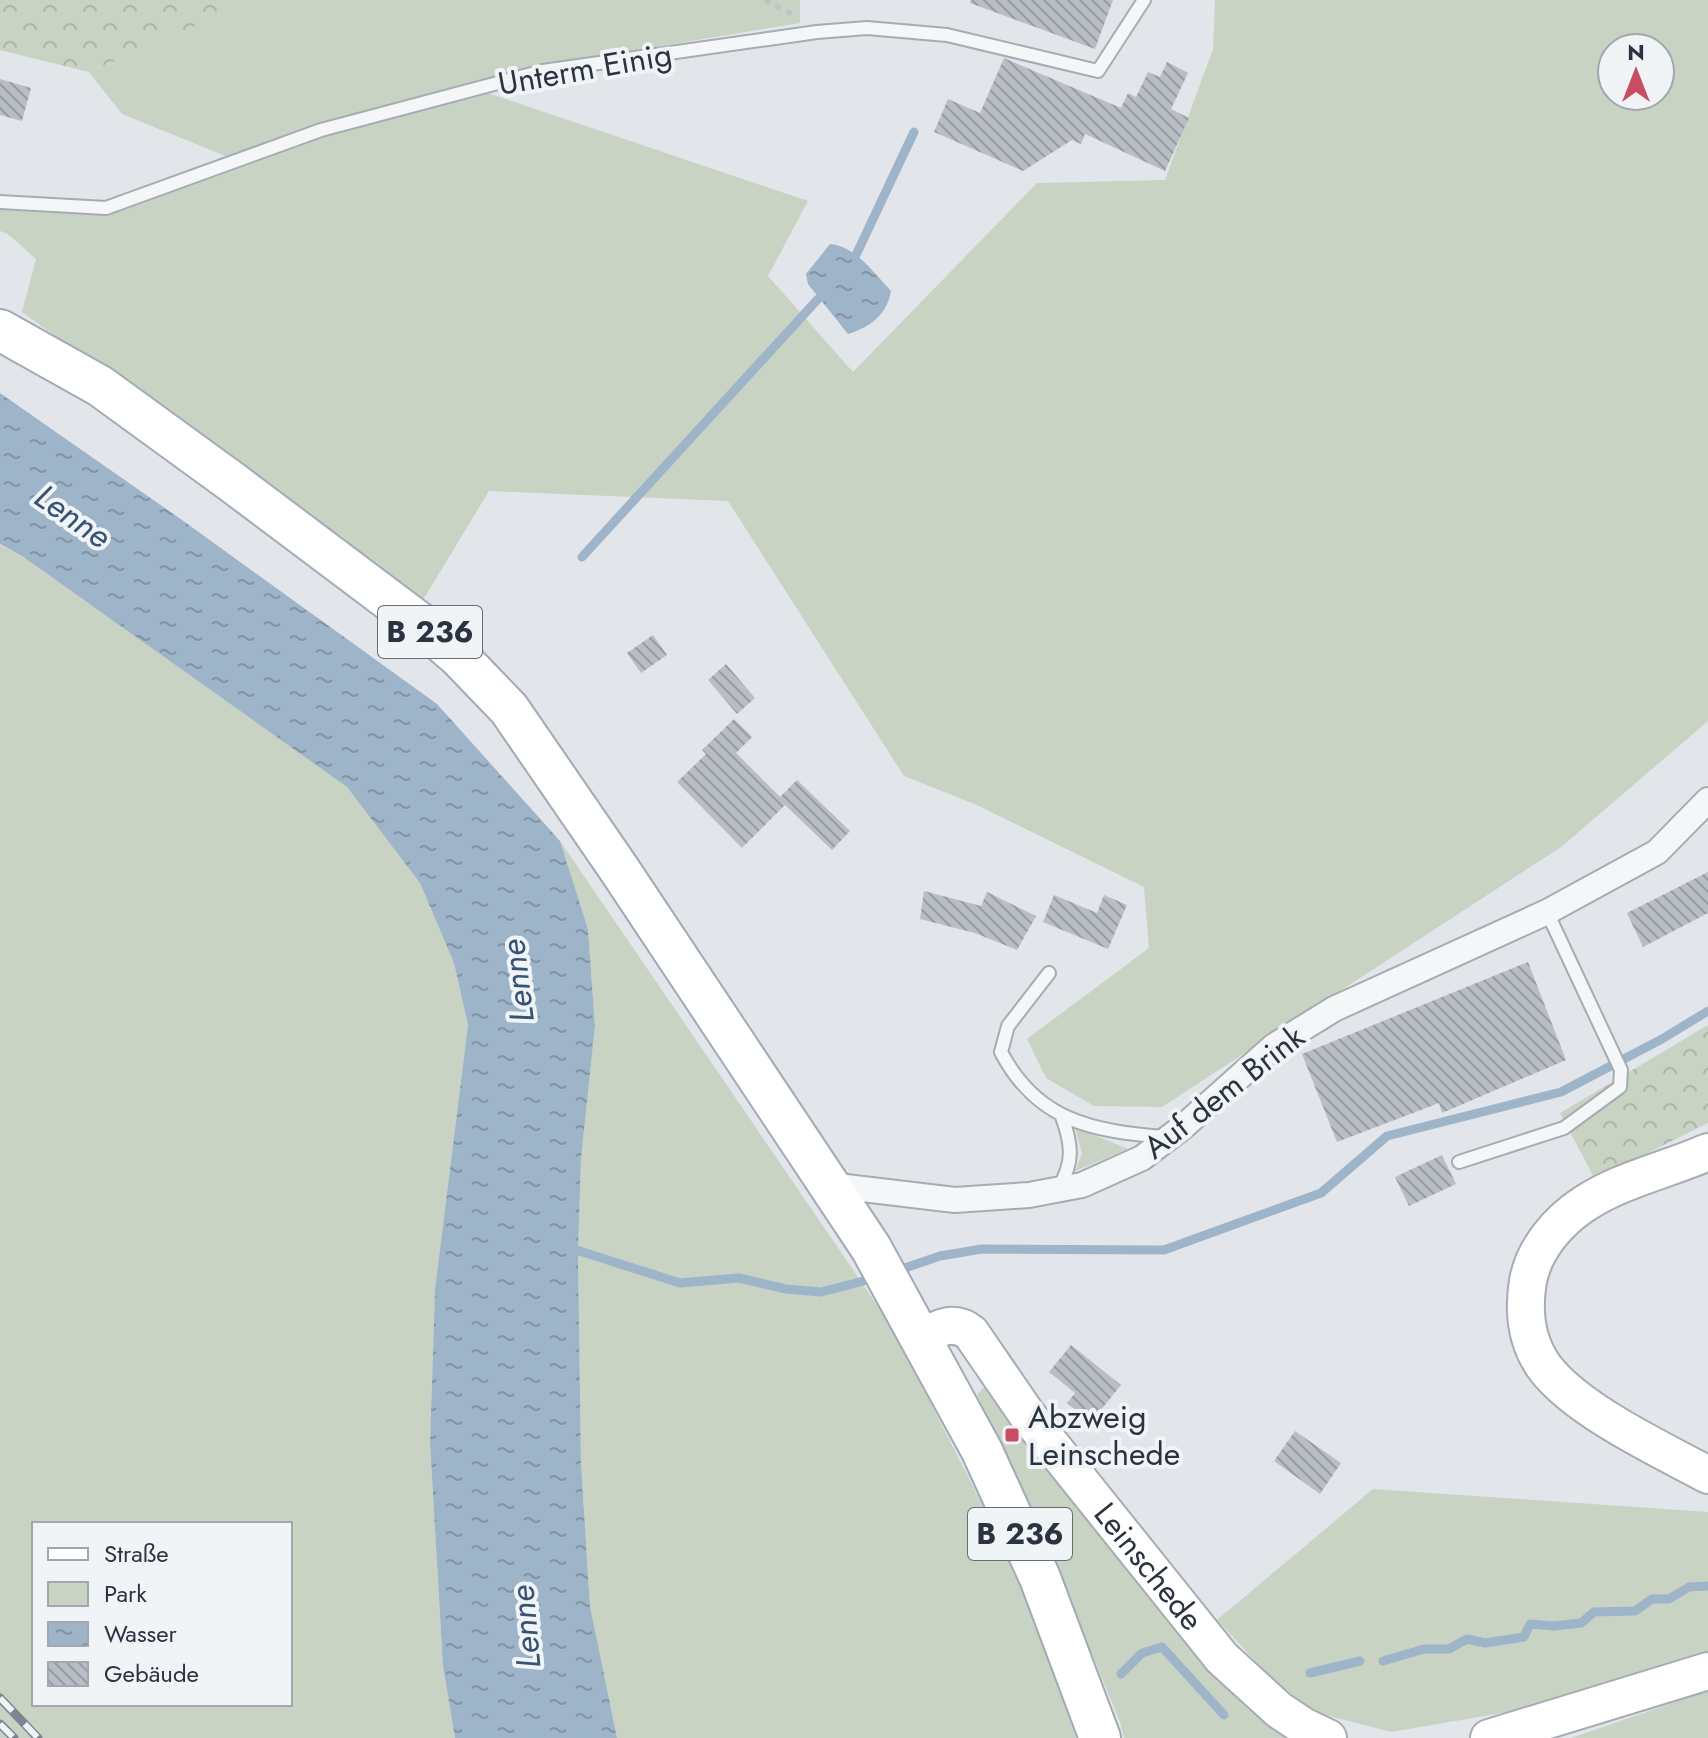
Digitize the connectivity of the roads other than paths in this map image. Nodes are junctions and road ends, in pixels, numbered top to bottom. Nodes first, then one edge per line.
1 (1144, 0) edge
2 (0, 202) edge
3 (0, 330) edge
4 (1708, 800) edge
5 (1547, 912) junction
6 (1049, 973) dead end
7 (1062, 1117) junction
8 (1169, 1138) junction
9 (1708, 1152) edge
10 (1459, 1162) dead end
11 (829, 1185) junction
12 (1057, 1190) junction
13 (921, 1338) junction
14 (1708, 1475) edge
15 (1708, 1671) edge
16 (1100, 1738) edge
17 (1328, 1738) edge
18 (1489, 1738) edge

1 - 2 lane, Unterm Einig
3 - 11 main road, B 236
4 - 5 street, Auf dem Brink
5 - 8 street, Auf dem Brink
5 - 10 lane
6 - 7 lane
7 - 8 lane
7 - 12 lane
8 - 12 street, Auf dem Brink
9 - 14 main road
11 - 12 street, Auf dem Brink
11 - 13 main road, B 236
13 - 16 main road, B 236
13 - 17 main road, Leinschede
15 - 18 main road

